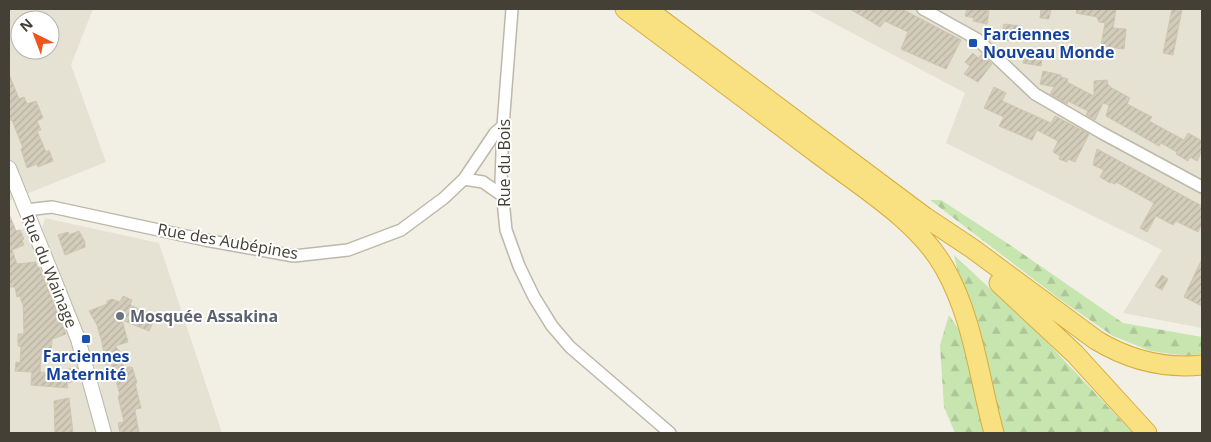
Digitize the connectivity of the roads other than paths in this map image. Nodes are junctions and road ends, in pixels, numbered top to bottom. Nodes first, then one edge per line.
1 (512, 9) edge
2 (625, 9) edge
3 (647, 9) edge
4 (923, 9) edge
5 (503, 126) junction
6 (9, 168) edge
7 (464, 179) junction
8 (1202, 187) edge
9 (503, 196) junction
10 (26, 210) junction
11 (925, 217) junction
12 (1202, 365) edge
13 (104, 433) edge
14 (670, 433) edge
15 (994, 433) edge
16 (1147, 433) edge

1 - 5 street, Rue du Bois
2 - 15 highway
3 - 11 highway
4 - 8 street
5 - 7 street, Rue des Aubépines
5 - 9 street, Rue du Bois
6 - 10 street, Rue du Wainage
7 - 9 street
7 - 10 street, Rue des Aubépines
9 - 14 street, Rue du Bois
10 - 13 street, Rue du Wainage
11 - 12 highway
11 - 16 highway

